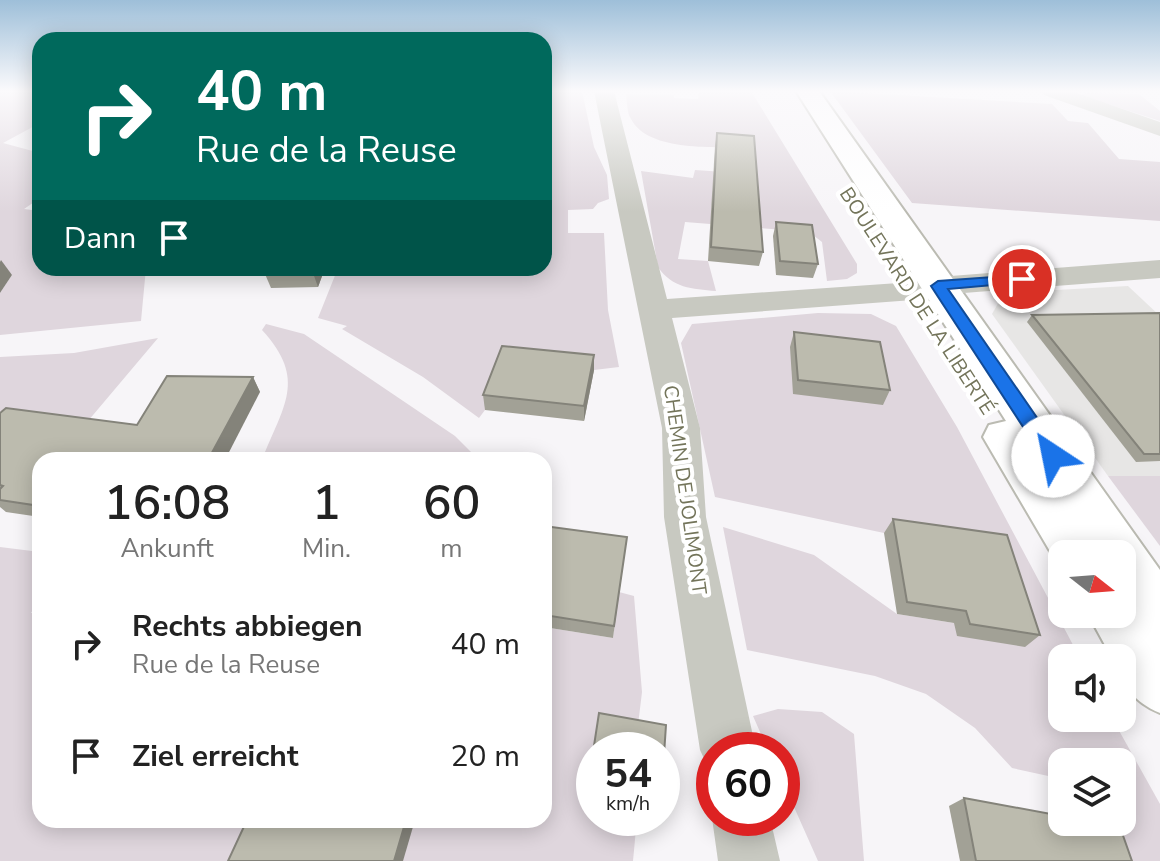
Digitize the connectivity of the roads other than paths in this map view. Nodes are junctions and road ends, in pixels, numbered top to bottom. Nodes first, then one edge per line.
1 (613, 131) edge
2 (807, 131) edge
3 (831, 131) edge
4 (1160, 269) edge
5 (926, 288) junction
6 (654, 310) junction
7 (1071, 540) edge
8 (1108, 540) edge
9 (1136, 580) edge
10 (1160, 615) edge
11 (1125, 628) edge
12 (1160, 683) edge
13 (725, 732) edge
14 (744, 836) edge
15 (749, 861) edge

1 - 6 street, CHEMIN DE JOLIMONT
2 - 5 main road, BOULEVARD DE LA LIBERTÉ
3 - 5 main road, BOULEVARD DE LA LIBERTÉ
4 - 5 street
5 - 6 street
5 - 7 main road, BOULEVARD DE LA LIBERTÉ
5 - 8 main road, BOULEVARD DE LA LIBERTÉ
6 - 13 street, CHEMIN DE JOLIMONT
9 - 10 main road, BOULEVARD DE LA LIBERTÉ
11 - 12 main road
14 - 15 street

